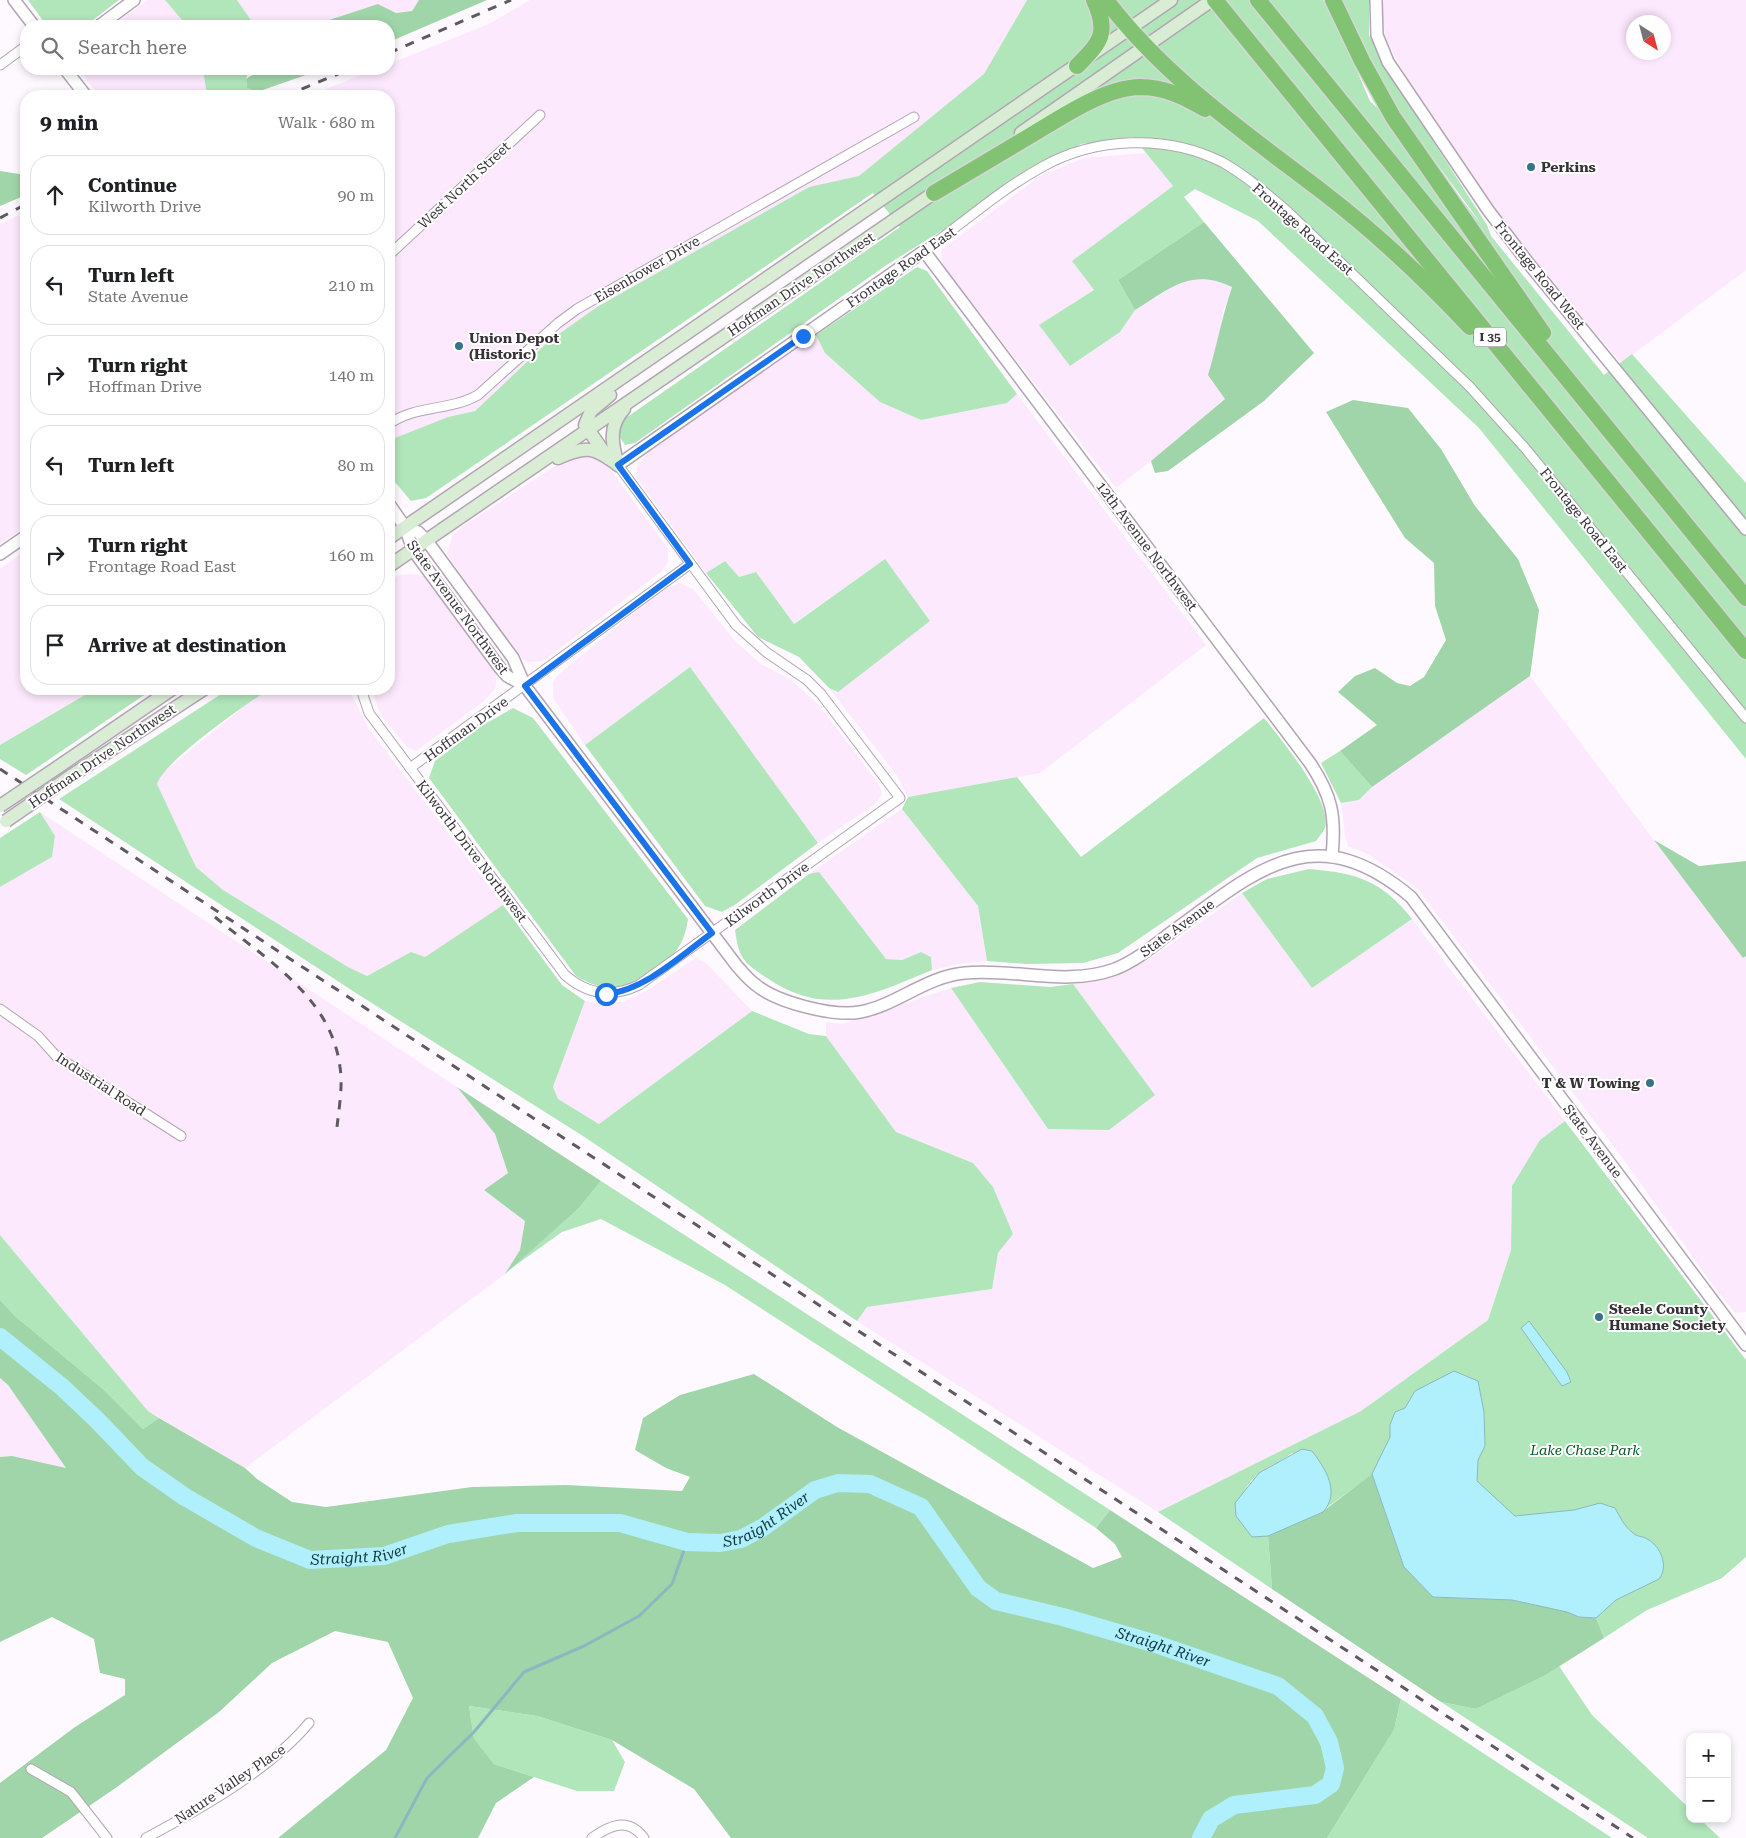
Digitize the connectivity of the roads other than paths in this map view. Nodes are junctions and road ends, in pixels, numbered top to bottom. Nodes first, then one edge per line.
1 (14, 0) edge
2 (134, 0) edge
3 (1094, 0) edge
4 (1106, 0) edge
5 (1171, 0) edge
6 (1214, 0) edge
7 (1334, 0) edge
8 (1376, 0) edge
9 (1263, 5) edge
10 (29, 20) edge
11 (107, 20) edge
12 (1128, 30) junction
13 (1145, 46) junction
14 (20, 50) edge
15 (0, 65) edge
16 (1077, 66) junction
17 (70, 75) edge
18 (82, 90) edge
19 (540, 115) dead end
20 (914, 117) dead end
21 (1241, 131) junction
22 (934, 194) junction
23 (395, 249) edge
24 (924, 251) junction
25 (696, 328) junction
26 (633, 400) junction
27 (1597, 414) junction
28 (395, 421) edge
29 (1560, 423) junction
30 (588, 431) junction
31 (613, 462) junction
32 (530, 470) junction
33 (395, 513) edge
34 (405, 527) junction
35 (1746, 529) edge
36 (395, 534) edge
37 (20, 540) edge
38 (427, 541) junction
39 (413, 550) junction
40 (0, 554) edge
41 (395, 562) edge
42 (690, 564) junction
43 (1746, 598) edge
44 (1746, 650) edge
45 (525, 686) junction
46 (163, 695) edge
47 (195, 695) edge
48 (363, 695) edge
49 (1746, 718) edge
50 (410, 768) junction
51 (0, 806) edge
52 (3, 823) edge
53 (1332, 856) junction
54 (712, 933) junction
55 (604, 993) joint
56 (0, 1009) edge
57 (181, 1136) dead end
58 (1746, 1345) edge
59 (309, 1723) dead end
60 (31, 1769) dead end
61 (107, 1838) edge
62 (146, 1838) edge
63 (592, 1838) edge
64 (644, 1838) edge

1 - 10 street
2 - 11 street
3 - 16 highway
4 - 12 highway
5 - 12 main road, Hoffman Drive Northwest
6 - 13 main road, Hoffman Drive Northwest
6 - 29 highway, I 35
7 - 27 highway
8 - 35 street, Frontage Road West
9 - 27 highway, I 35
12 - 13 highway
12 - 16 main road, Hoffman Drive Northwest
13 - 21 highway
13 - 22 main road, Hoffman Drive Northwest
14 - 15 street
16 - 25 main road, Hoffman Drive Northwest
17 - 18 street
19 - 23 street, West North Street
20 - 28 street, Eisenhower Drive
21 - 22 highway
21 - 29 highway
22 - 26 main road, Hoffman Drive Northwest
24 - 31 street, Frontage Road East
24 - 49 street, Frontage Road East
24 - 53 street, 12th Avenue Northwest
25 - 30 main road
25 - 34 main road, Hoffman Drive Northwest
26 - 30 main road, Hoffman Drive Northwest
26 - 31 main road
27 - 43 highway, I 35
29 - 44 highway, I 35
30 - 31 main road
30 - 32 main road, Hoffman Drive Northwest
31 - 32 main road
31 - 42 street
32 - 38 main road, Hoffman Drive Northwest
33 - 34 street, State Avenue Northwest
34 - 36 main road, Hoffman Drive Northwest
34 - 38 street, State Avenue Northwest
34 - 39 street, State Avenue Northwest
37 - 40 street
38 - 39 main road, Hoffman Drive Northwest
38 - 45 street, State Avenue Northwest
39 - 41 main road, Hoffman Drive Northwest
39 - 45 street, State Avenue Northwest
42 - 45 street, Hoffman Drive
42 - 54 street, Kilworth Drive
45 - 50 street, Hoffman Drive
45 - 54 street, State Avenue
46 - 51 main road, Hoffman Drive Northwest, bridge
47 - 52 main road, Hoffman Drive Northwest, bridge
48 - 50 street, Kilworth Drive Northwest
50 - 55 street, Kilworth Drive Northwest
53 - 54 street, State Avenue
53 - 58 street, State Avenue
54 - 55 street, Kilworth Drive
56 - 57 street, Industrial Road
59 - 62 street, Nature Valley Place
60 - 61 street
63 - 64 street

